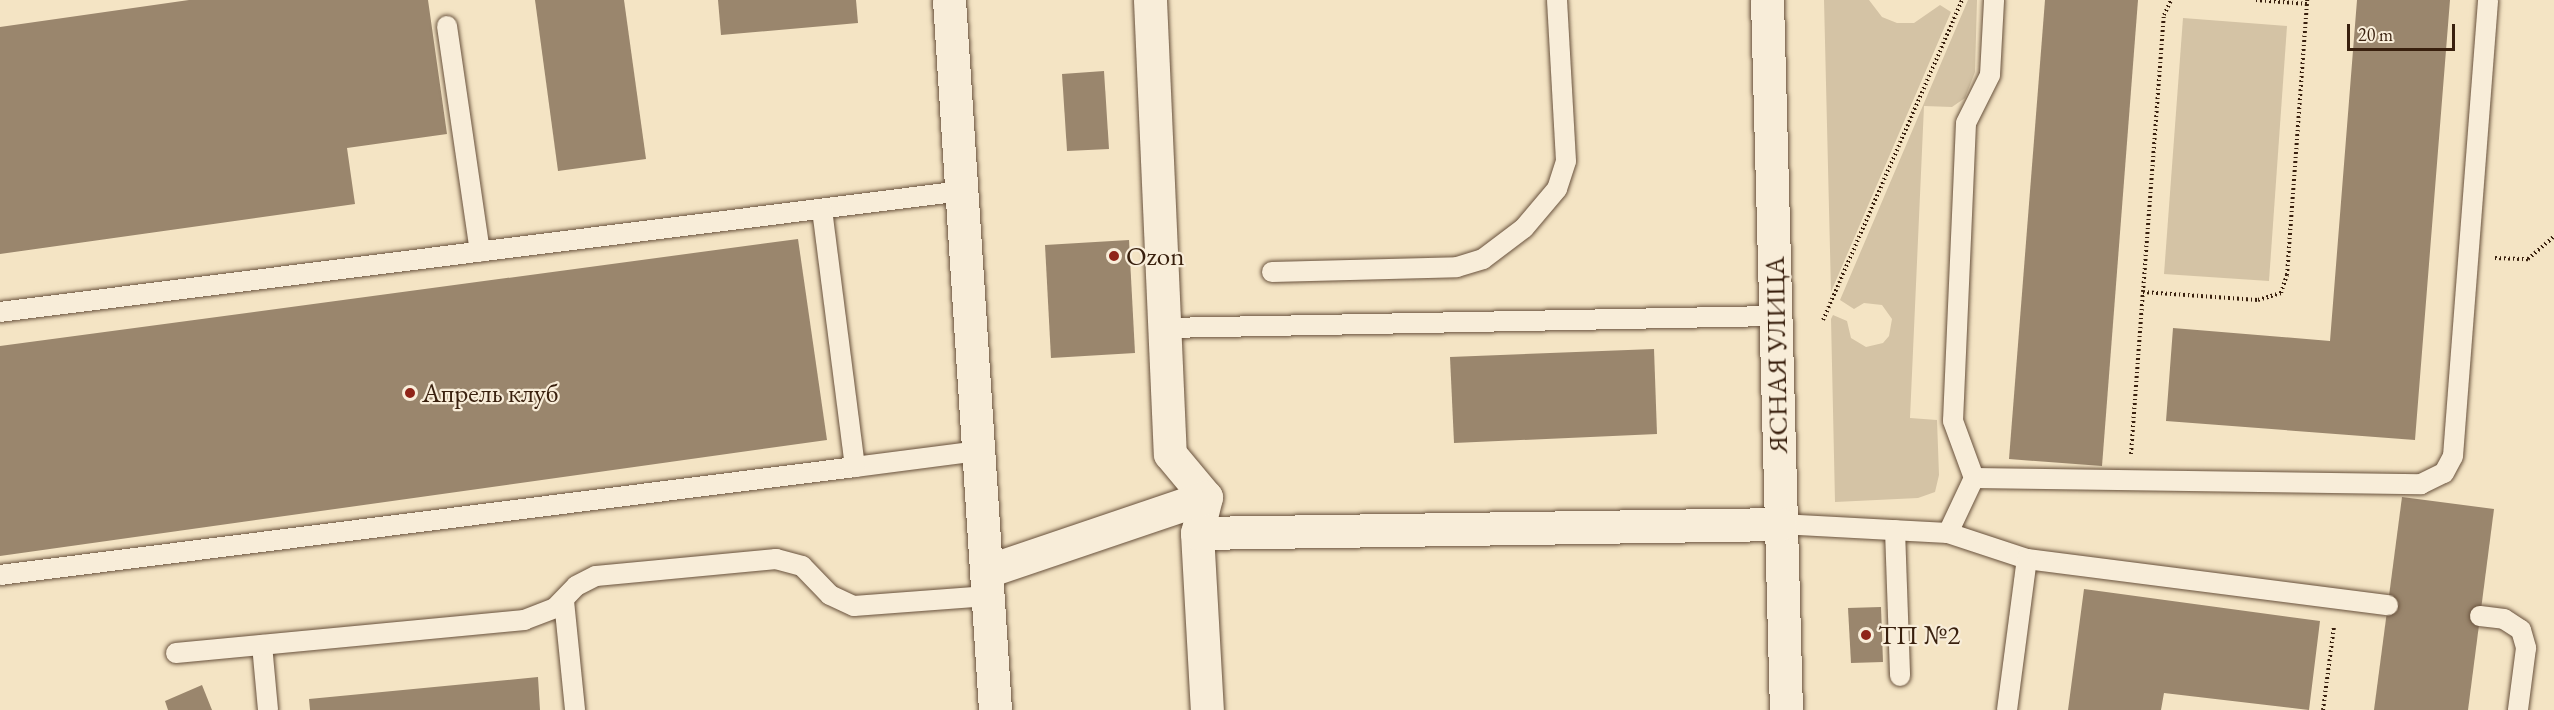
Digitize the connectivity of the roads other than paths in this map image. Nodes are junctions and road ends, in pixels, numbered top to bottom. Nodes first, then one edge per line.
1 (949, 0) edge
2 (1150, 0) edge
3 (1557, 0) edge
4 (1767, 0) edge
5 (1994, 0) edge
6 (2488, 0) edge
7 (447, 26) dead end
8 (962, 191) junction
9 (822, 209) junction
10 (480, 252) junction
11 (1272, 272) dead end
12 (0, 312) edge
13 (1775, 316) junction
14 (1165, 328) junction
15 (979, 451) junction
16 (855, 467) junction
17 (1974, 478) junction
18 (1206, 496) junction
19 (1780, 524) junction
20 (1895, 530) junction
21 (1197, 533) junction
22 (1948, 533) junction
23 (2027, 559) junction
24 (0, 575) edge
25 (987, 584) junction
26 (564, 601) junction
27 (2388, 605) dead end
28 (2480, 616) dead end
29 (262, 645) junction
30 (176, 653) dead end
31 (1900, 676) dead end
32 (268, 710) edge
33 (575, 710) edge
34 (995, 710) edge
35 (1207, 710) edge
36 (1786, 710) edge
37 (2007, 710) edge
38 (2518, 710) edge

1 - 8 street
2 - 14 street
3 - 11 lane
4 - 13 street, ЯСНАЯ УЛИЦА
5 - 17 lane
6 - 17 lane
7 - 10 lane
8 - 9 lane
8 - 15 street
9 - 10 lane
9 - 16 lane
10 - 12 lane
13 - 14 lane
13 - 19 street, ЯСНАЯ УЛИЦА
14 - 18 street
15 - 16 lane
15 - 25 street
16 - 24 lane
17 - 22 lane
18 - 21 street
18 - 25 street
19 - 20 lane
19 - 21 street
19 - 36 street, ЯСНАЯ УЛИЦА
20 - 22 lane
20 - 31 lane
21 - 35 street
22 - 23 lane
23 - 27 lane
23 - 37 lane
25 - 26 lane
25 - 34 street
26 - 29 lane
26 - 33 lane
28 - 38 lane
29 - 30 lane
29 - 32 lane

